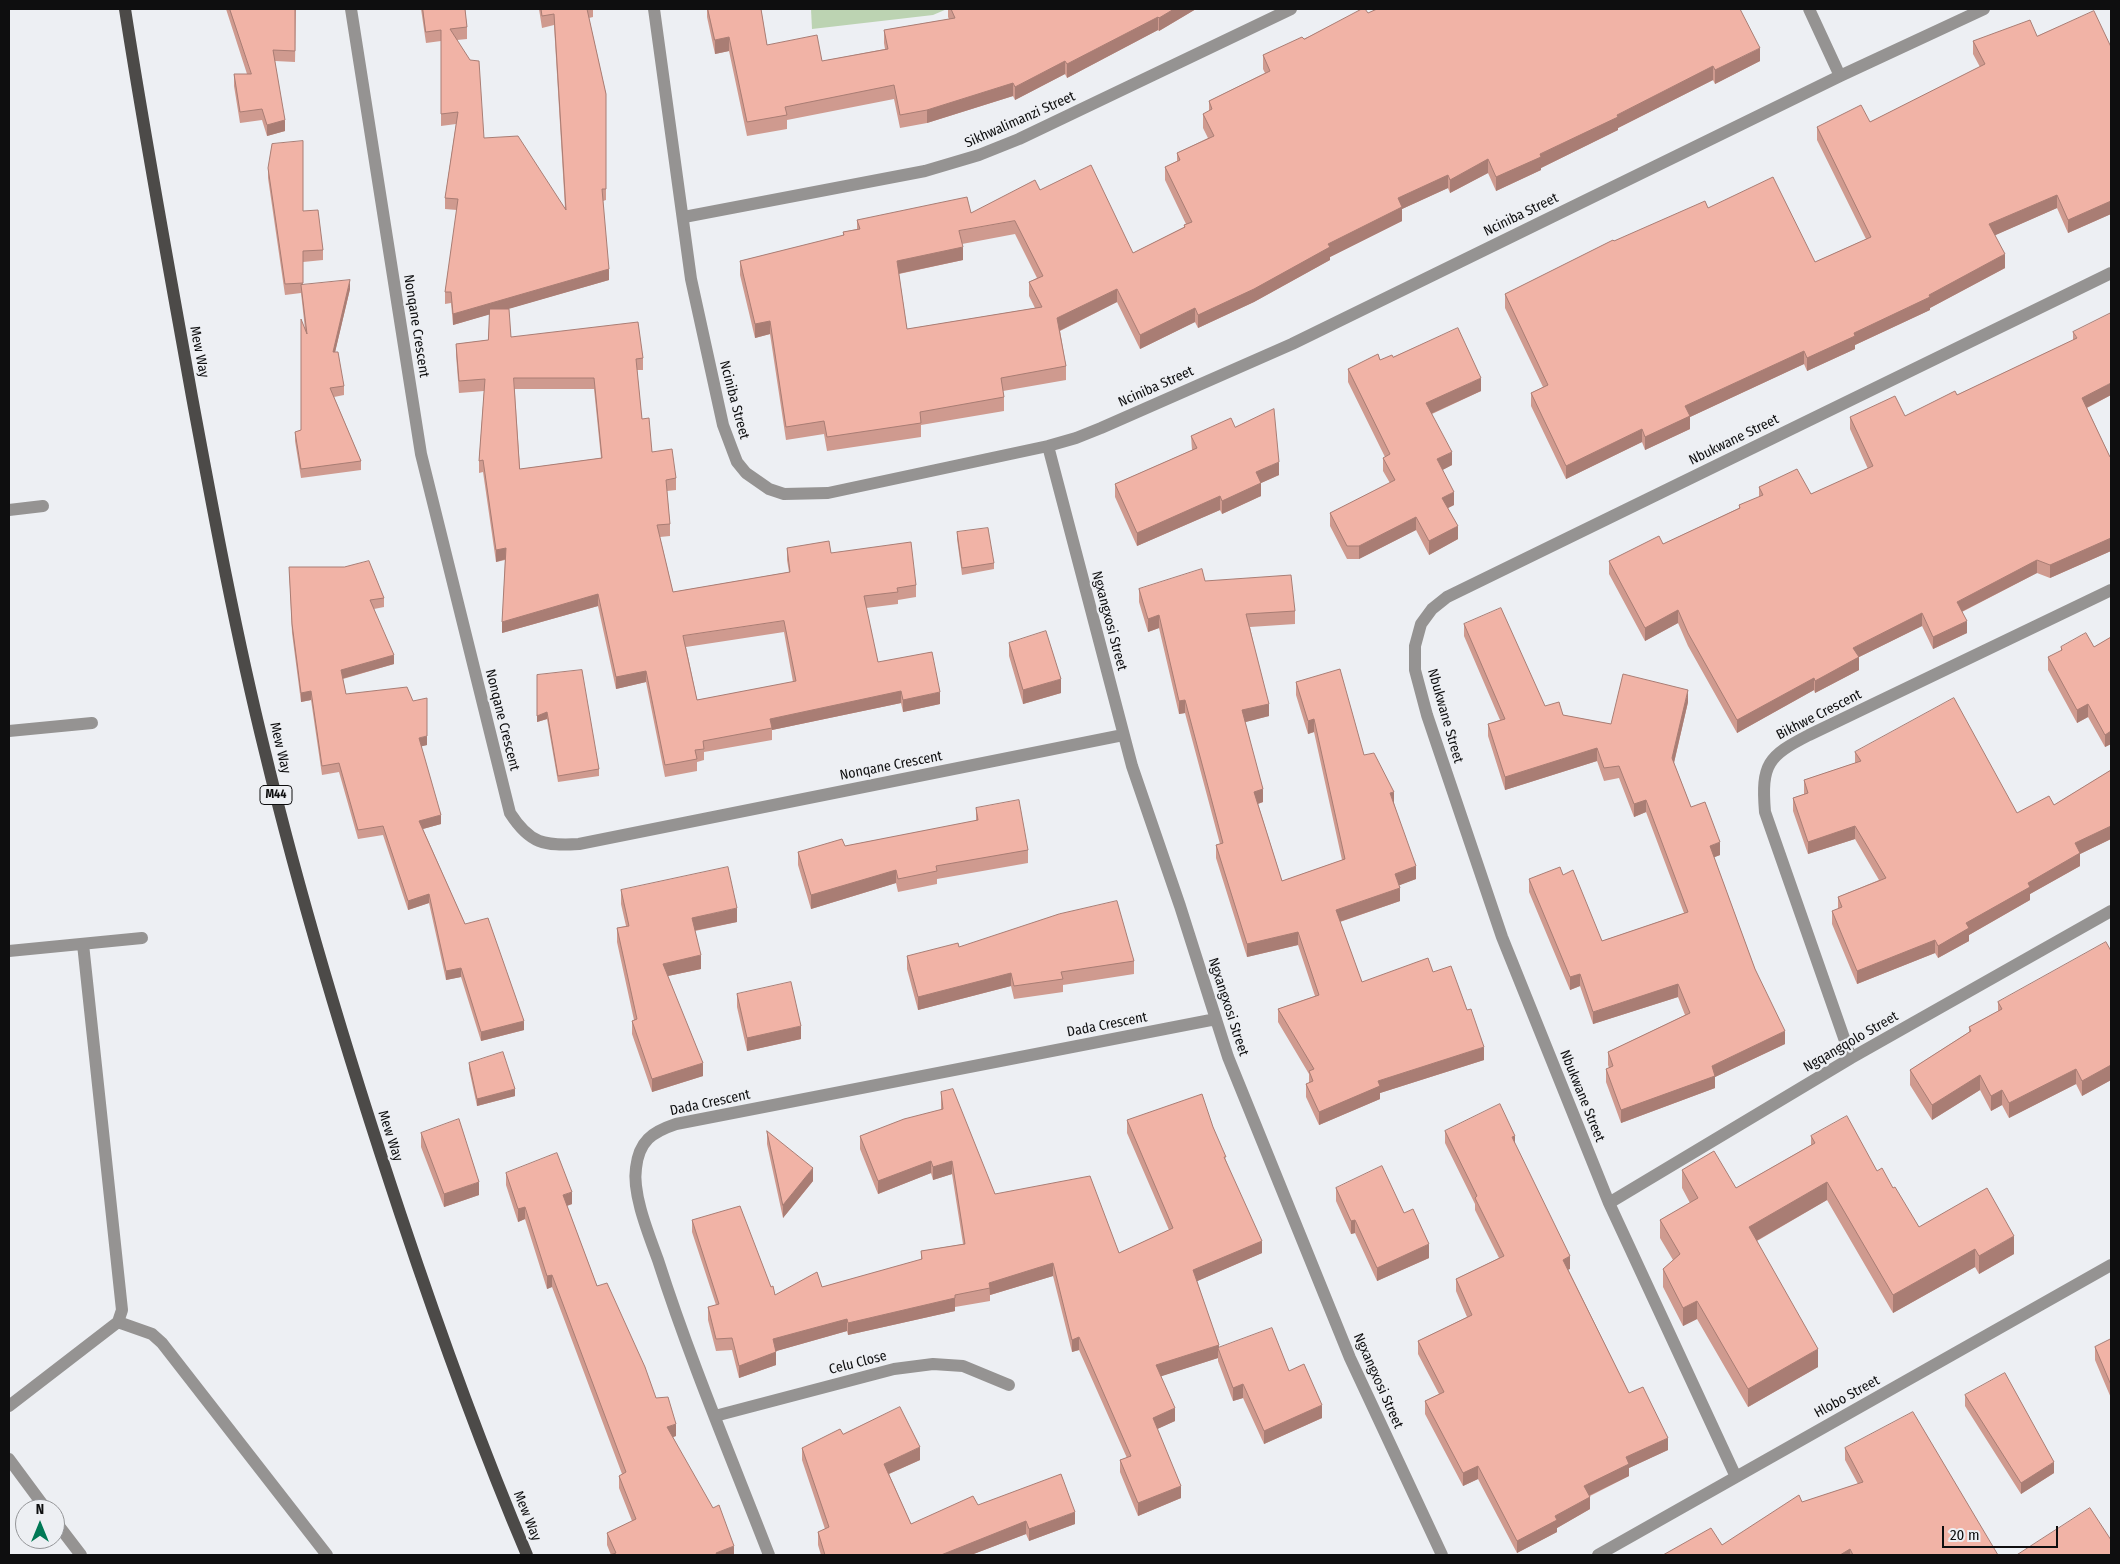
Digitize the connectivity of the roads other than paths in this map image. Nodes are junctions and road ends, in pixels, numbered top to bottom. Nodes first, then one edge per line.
1 (125, 9) edge
2 (351, 9) edge
3 (654, 9) edge
4 (1291, 9) edge
5 (1809, 9) edge
6 (1984, 9) edge
7 (1840, 76) junction
8 (684, 217) junction
9 (2111, 273) edge
10 (1048, 446) junction
11 (43, 506) dead end
12 (9, 510) edge
13 (2111, 590) edge
14 (92, 723) dead end
15 (9, 731) edge
16 (1123, 734) junction
17 (2111, 911) edge
18 (142, 938) dead end
19 (83, 944) junction
20 (9, 952) edge
21 (1216, 1019) junction
22 (1851, 1058) junction
23 (1608, 1204) junction
24 (2111, 1265) edge
25 (118, 1322) junction
26 (1009, 1385) dead end
27 (9, 1406) edge
28 (715, 1416) junction
29 (9, 1459) edge
30 (1736, 1477) junction
31 (39, 1499) edge
32 (65, 1533) edge
33 (81, 1555) edge
34 (327, 1555) edge
35 (526, 1555) edge
36 (768, 1555) edge
37 (1442, 1555) edge
38 (1598, 1555) edge

1 - 35 main road, Mew Way / M44
2 - 16 street, Nonqane Crescent
3 - 8 street, Nciniba Street
4 - 8 street, Sikhwalimanzi Street
5 - 7 street
6 - 7 street, Nciniba Street
7 - 10 street, Nciniba Street
8 - 10 street, Nciniba Street
9 - 23 street, Nbukwane Street
10 - 16 street, Ngxangxosi Street
11 - 12 street
13 - 22 street, Bikhwe Crescent
14 - 15 street
16 - 21 street, Ngxangxosi Street
17 - 22 street, Ngqangqolo Street
18 - 19 street
19 - 20 street
19 - 25 street
21 - 28 street, Dada Crescent
21 - 37 street, Ngxangxosi Street
22 - 23 street, Ngqangqolo Street
23 - 30 street, Nbukwane Street
24 - 30 street, Hlobo Street
25 - 27 street
25 - 34 street
26 - 28 street, Celu Close
28 - 36 street, Dada Crescent
29 - 31 street
30 - 38 street, Hlobo Street
32 - 33 street

